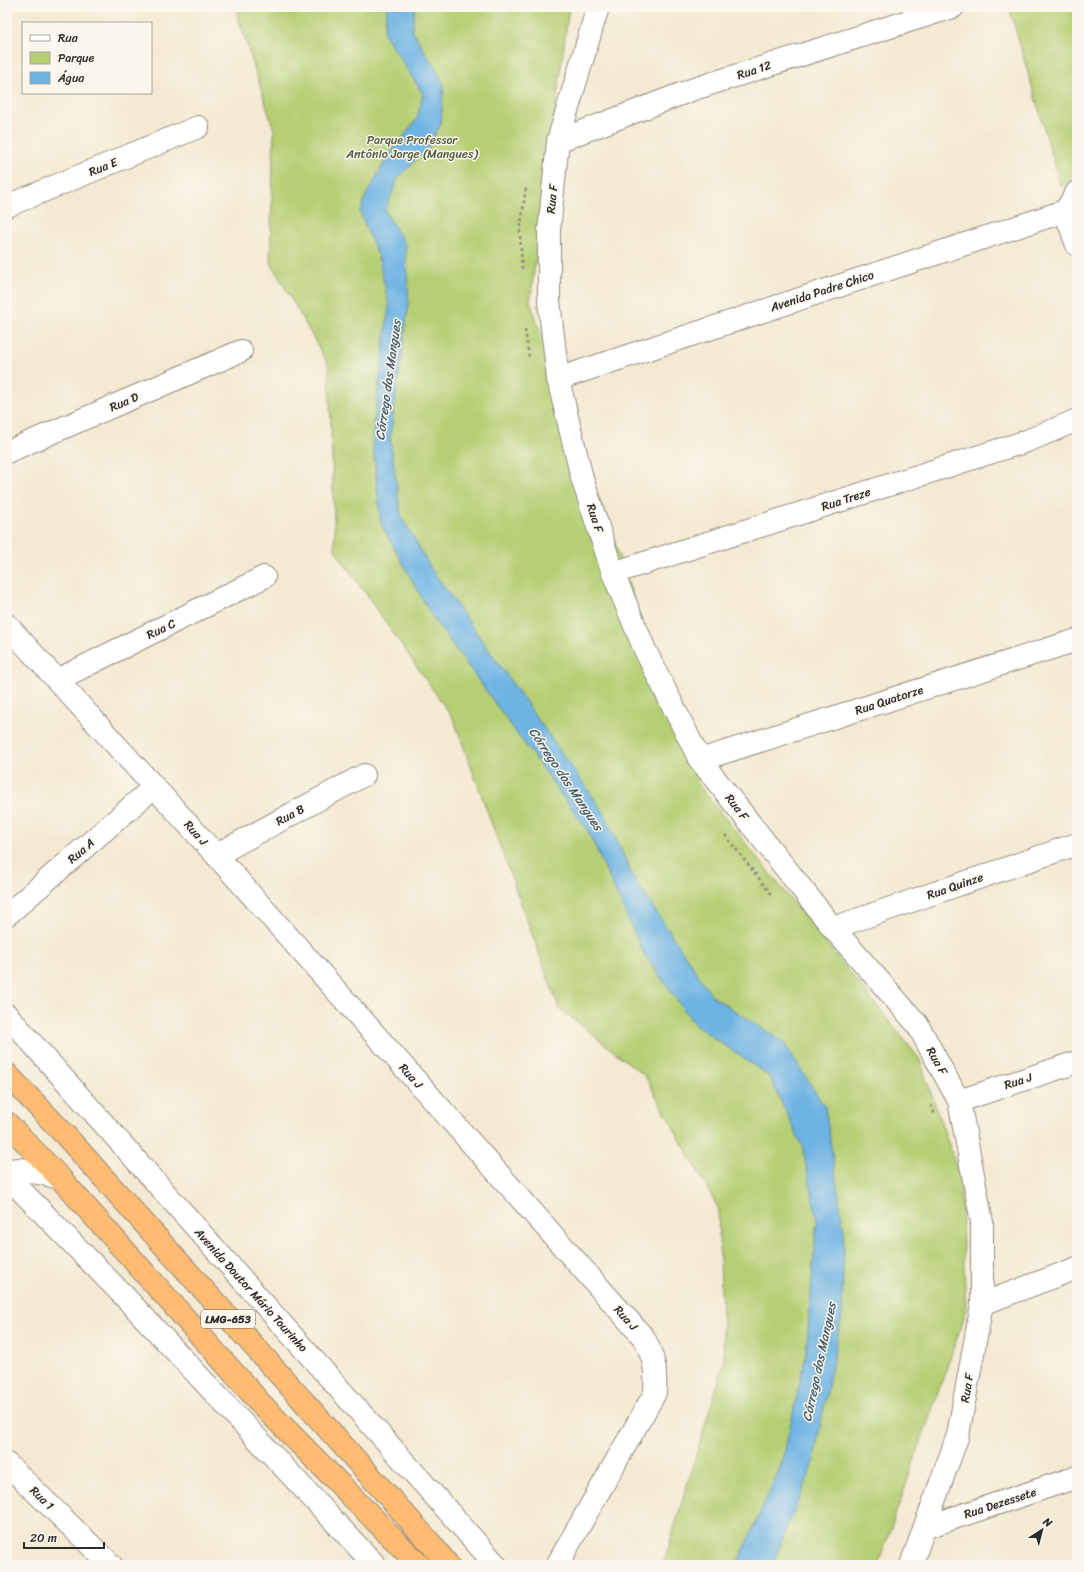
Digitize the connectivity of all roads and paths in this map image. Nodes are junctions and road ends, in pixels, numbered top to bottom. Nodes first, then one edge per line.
1 (598, 7) edge
2 (953, 7) edge
3 (198, 127) dead end
4 (558, 141) junction
5 (1077, 192) edge
6 (7, 206) edge
7 (1065, 211) junction
8 (1077, 245) edge
9 (241, 351) dead end
10 (558, 378) junction
11 (1077, 420) edge
12 (7, 452) edge
13 (614, 573) junction
14 (264, 578) dead end
15 (7, 625) edge
16 (1077, 640) edge
17 (57, 680) junction
18 (700, 760) junction
19 (364, 775) dead end
20 (154, 787) junction
21 (1077, 844) edge
22 (216, 855) junction
23 (7, 915) edge
24 (833, 928) junction
25 (7, 1015) edge
26 (1077, 1062) edge
27 (7, 1074) edge
28 (959, 1101) junction
29 (7, 1123) edge
30 (7, 1170) edge
31 (7, 1176) edge
32 (60, 1178) junction
33 (1077, 1268) edge
34 (982, 1304) junction
35 (7, 1464) edge
36 (1077, 1477) edge
37 (924, 1528) junction
38 (111, 1565) edge
39 (375, 1565) edge
40 (419, 1565) edge
41 (448, 1565) edge
42 (496, 1565) edge
43 (557, 1565) edge
44 (911, 1565) edge

1 - 4 street, Rua F
2 - 4 street, Rua 12
3 - 6 street, Rua E
4 - 10 street, Rua F
5 - 7 street
7 - 8 street
7 - 10 street, Avenida Padre Chico
9 - 12 street, Rua D
10 - 13 street, Rua F
11 - 13 street, Rua Treze
13 - 18 street, Rua F
14 - 17 street, Rua C
15 - 17 street, Rua J
16 - 18 street, Rua Quatorze
17 - 20 street, Rua J
18 - 24 street, Rua F
19 - 22 street, Rua B
20 - 22 street, Rua J
20 - 23 street, Rua A
21 - 24 street, Rua Quinze
22 - 43 street, Rua J
24 - 28 street, Rua F
25 - 42 street, Avenida Doutor Mário Tourinho
26 - 28 street, Rua J
27 - 41 highway, LMG-653
28 - 34 street, Rua F
29 - 32 highway, LMG-653
30 - 32 street
31 - 39 street
32 - 40 highway, LMG-653
33 - 34 street
34 - 37 street, Rua F
35 - 38 street, Rua 1
36 - 37 street, Rua Dezessete
37 - 44 street, Rua F

